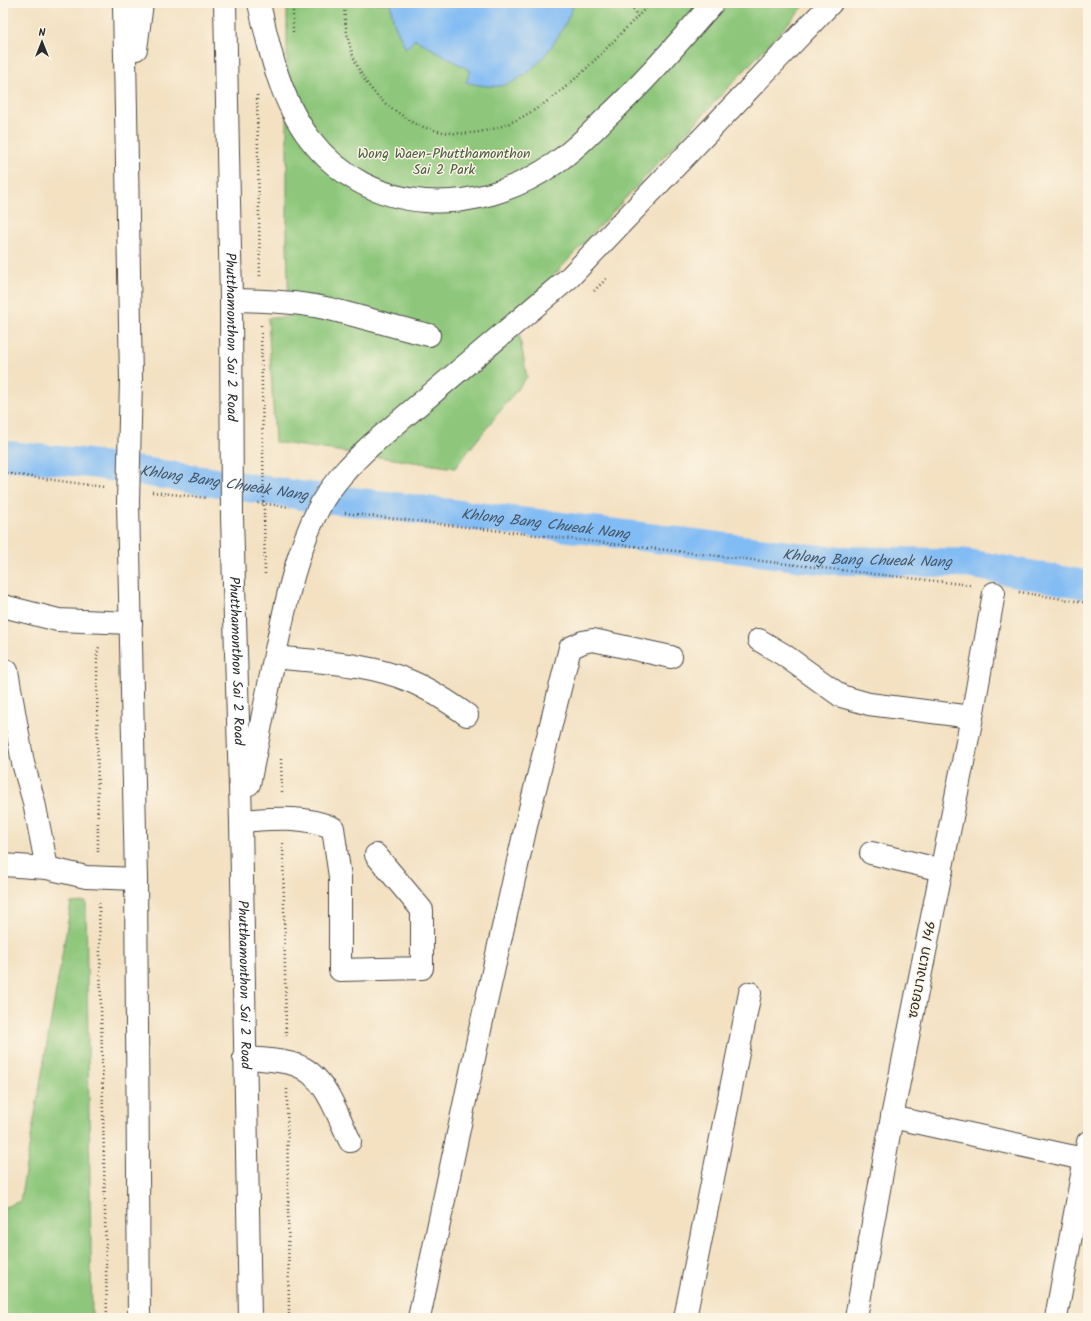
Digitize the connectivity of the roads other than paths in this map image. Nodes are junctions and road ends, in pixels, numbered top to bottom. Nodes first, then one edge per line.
1 (124, 3) edge
2 (142, 3) edge
3 (225, 3) edge
4 (259, 3) edge
5 (713, 3) edge
6 (831, 3) edge
7 (126, 120) junction
8 (231, 300) junction
9 (429, 335) dead end
10 (994, 590) road end
11 (3, 606) edge
12 (130, 623) junction
13 (759, 640) dead end
14 (275, 657) junction
15 (671, 657) dead end
16 (7, 671) dead end
17 (467, 715) dead end
18 (972, 717) junction
19 (241, 821) junction
20 (871, 853) dead end
21 (376, 855) dead end
22 (3, 865) edge
23 (47, 868) junction
24 (942, 870) junction
25 (136, 879) junction
26 (750, 993) dead end
27 (244, 1057) junction
28 (892, 1117) junction
29 (350, 1141) dead end
30 (1087, 1154) edge
31 (139, 1318) edge
32 (250, 1318) edge
33 (419, 1318) edge
34 (685, 1318) edge
35 (856, 1318) edge
36 (1056, 1318) edge

1 - 7 main road
2 - 7 main road
3 - 8 main road, Phutthamonthon Sai 2 Road
4 - 5 main road
6 - 14 main road
7 - 12 main road
8 - 9 main road
8 - 19 main road, Phutthamonthon Sai 2 Road
10 - 18 main road, ซอยบางแวก 146
11 - 12 main road
12 - 25 main road
13 - 18 main road
14 - 17 main road
14 - 19 main road
15 - 33 main road
16 - 23 main road
18 - 24 main road, ซอยบางแวก 146
19 - 21 main road
19 - 27 main road, Phutthamonthon Sai 2 Road
20 - 24 main road
22 - 23 main road
23 - 25 main road
24 - 28 main road, ซอยบางแวก 146
25 - 31 main road
26 - 34 main road
27 - 29 main road
27 - 32 main road, Phutthamonthon Sai 2 Road
28 - 30 main road
28 - 35 main road, ซอยบางแวก 146
30 - 36 main road

